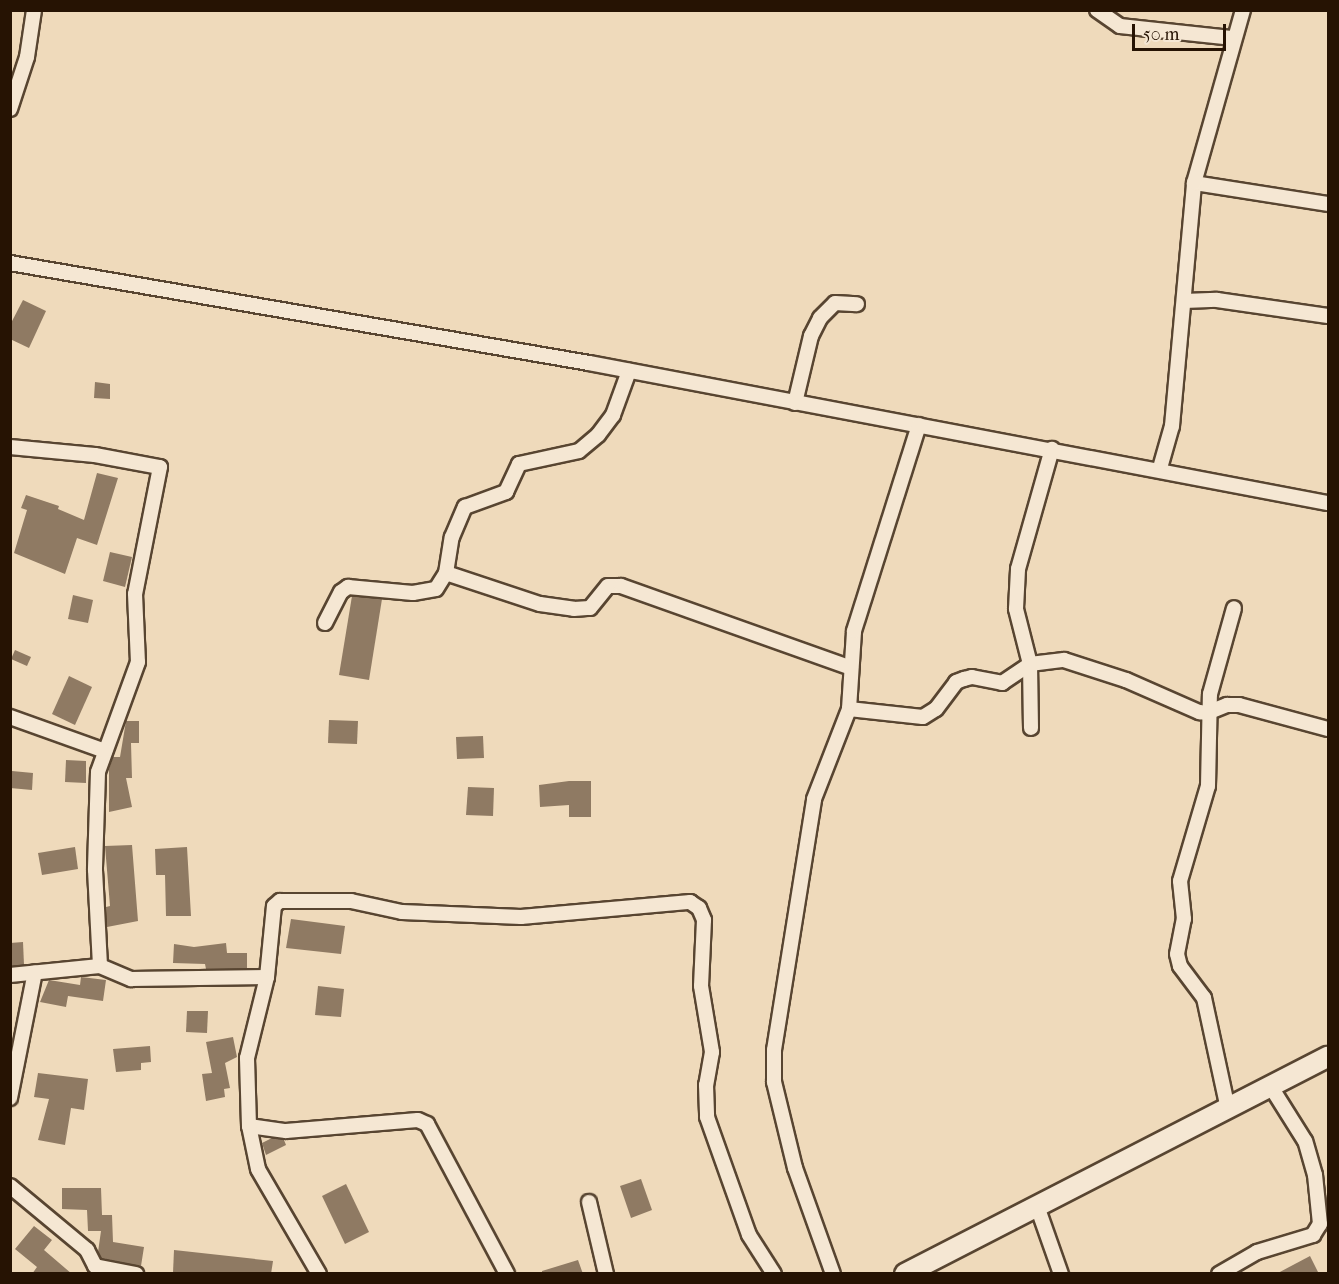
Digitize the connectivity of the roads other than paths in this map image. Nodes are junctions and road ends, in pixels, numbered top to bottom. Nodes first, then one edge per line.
1 (34, 10) edge
2 (1096, 10) edge
3 (1243, 10) edge
4 (1233, 38) junction
5 (10, 109) edge
6 (1194, 183) junction
7 (1329, 204) edge
8 (10, 263) edge
9 (1184, 301) junction
10 (857, 304) dead end
11 (1329, 316) edge
12 (629, 371) junction
13 (795, 403) junction
14 (918, 425) junction
15 (10, 447) edge
16 (1052, 448) junction
17 (1160, 468) junction
18 (1329, 503) edge
19 (446, 573) junction
20 (1234, 608) dead end
21 (325, 623) dead end
22 (1030, 664) junction
23 (851, 668) junction
24 (849, 709) junction
25 (1207, 713) junction
26 (10, 717) edge
27 (1031, 728) dead end
28 (1329, 729) edge
29 (105, 751) junction
30 (100, 966) junction
31 (35, 972) junction
32 (10, 975) edge
33 (267, 977) junction
34 (1329, 1057) edge
35 (1271, 1087) junction
36 (10, 1098) edge
37 (1228, 1109) junction
38 (249, 1126) junction
39 (1322, 1173) edge
40 (10, 1186) edge
41 (589, 1202) dead end
42 (1037, 1206) junction
43 (136, 1274) edge
44 (319, 1274) edge
45 (507, 1274) edge
46 (606, 1274) edge
47 (774, 1274) edge
48 (833, 1274) edge
49 (905, 1274) edge
50 (1061, 1274) edge
51 (1219, 1274) edge

1 - 5 street
2 - 4 street
3 - 4 street
4 - 6 street
6 - 7 street
6 - 9 street
8 - 12 street
9 - 11 street
9 - 17 street
10 - 13 street
12 - 13 street
12 - 19 street
13 - 14 street
14 - 16 street
14 - 23 street
15 - 29 street
16 - 17 street
16 - 22 street
17 - 18 street
19 - 21 street
19 - 23 street
20 - 25 street
22 - 24 street
22 - 25 street
22 - 27 street
23 - 24 street
24 - 48 street
25 - 28 street
25 - 37 street
26 - 29 street
29 - 30 street
30 - 31 street
30 - 33 street
31 - 32 street
31 - 36 street
33 - 38 street
33 - 47 street
34 - 35 main road
35 - 37 main road
35 - 39 street
37 - 42 main road
38 - 44 street
38 - 45 street
39 - 51 street
40 - 43 street
41 - 46 street
42 - 49 main road
42 - 50 street

